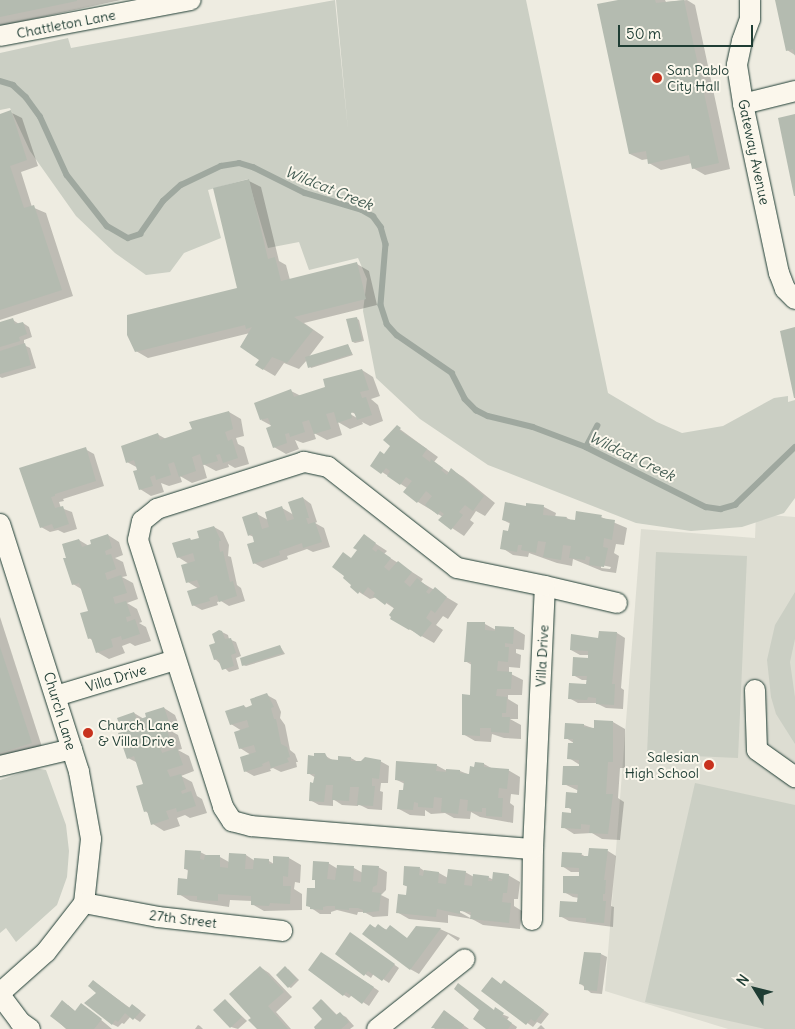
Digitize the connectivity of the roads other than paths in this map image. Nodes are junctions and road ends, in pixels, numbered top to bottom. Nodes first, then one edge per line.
1 (191, 0) edge
2 (750, 0) edge
3 (0, 36) edge
4 (795, 91) edge
5 (743, 104) junction
6 (790, 294) edge
7 (0, 524) edge
8 (5, 559) edge
9 (545, 586) junction
10 (616, 603) dead end
11 (175, 660) junction
12 (755, 690) dead end
13 (56, 696) junction
14 (72, 749) junction
15 (0, 766) edge
16 (795, 777) edge
17 (533, 849) junction
18 (84, 903) junction
19 (532, 920) dead end
20 (282, 931) dead end
21 (465, 959) dead end
22 (0, 994) edge
23 (384, 1027) edge
24 (30, 1029) edge

1 - 3 street, Chattleton Lane
2 - 5 street, Gateway Avenue
4 - 5 street
5 - 6 street, Gateway Avenue
7 - 8 street, Church Lane
8 - 13 street, Church Lane
9 - 10 street
9 - 11 street
9 - 17 street, Villa Drive
11 - 13 street, Villa Drive
11 - 17 street
12 - 16 street
13 - 14 street, Church Lane
14 - 15 street
14 - 18 street, Church Lane
17 - 19 street, Villa Drive
18 - 20 street, 27th Street
18 - 22 street
21 - 23 street
22 - 24 street

